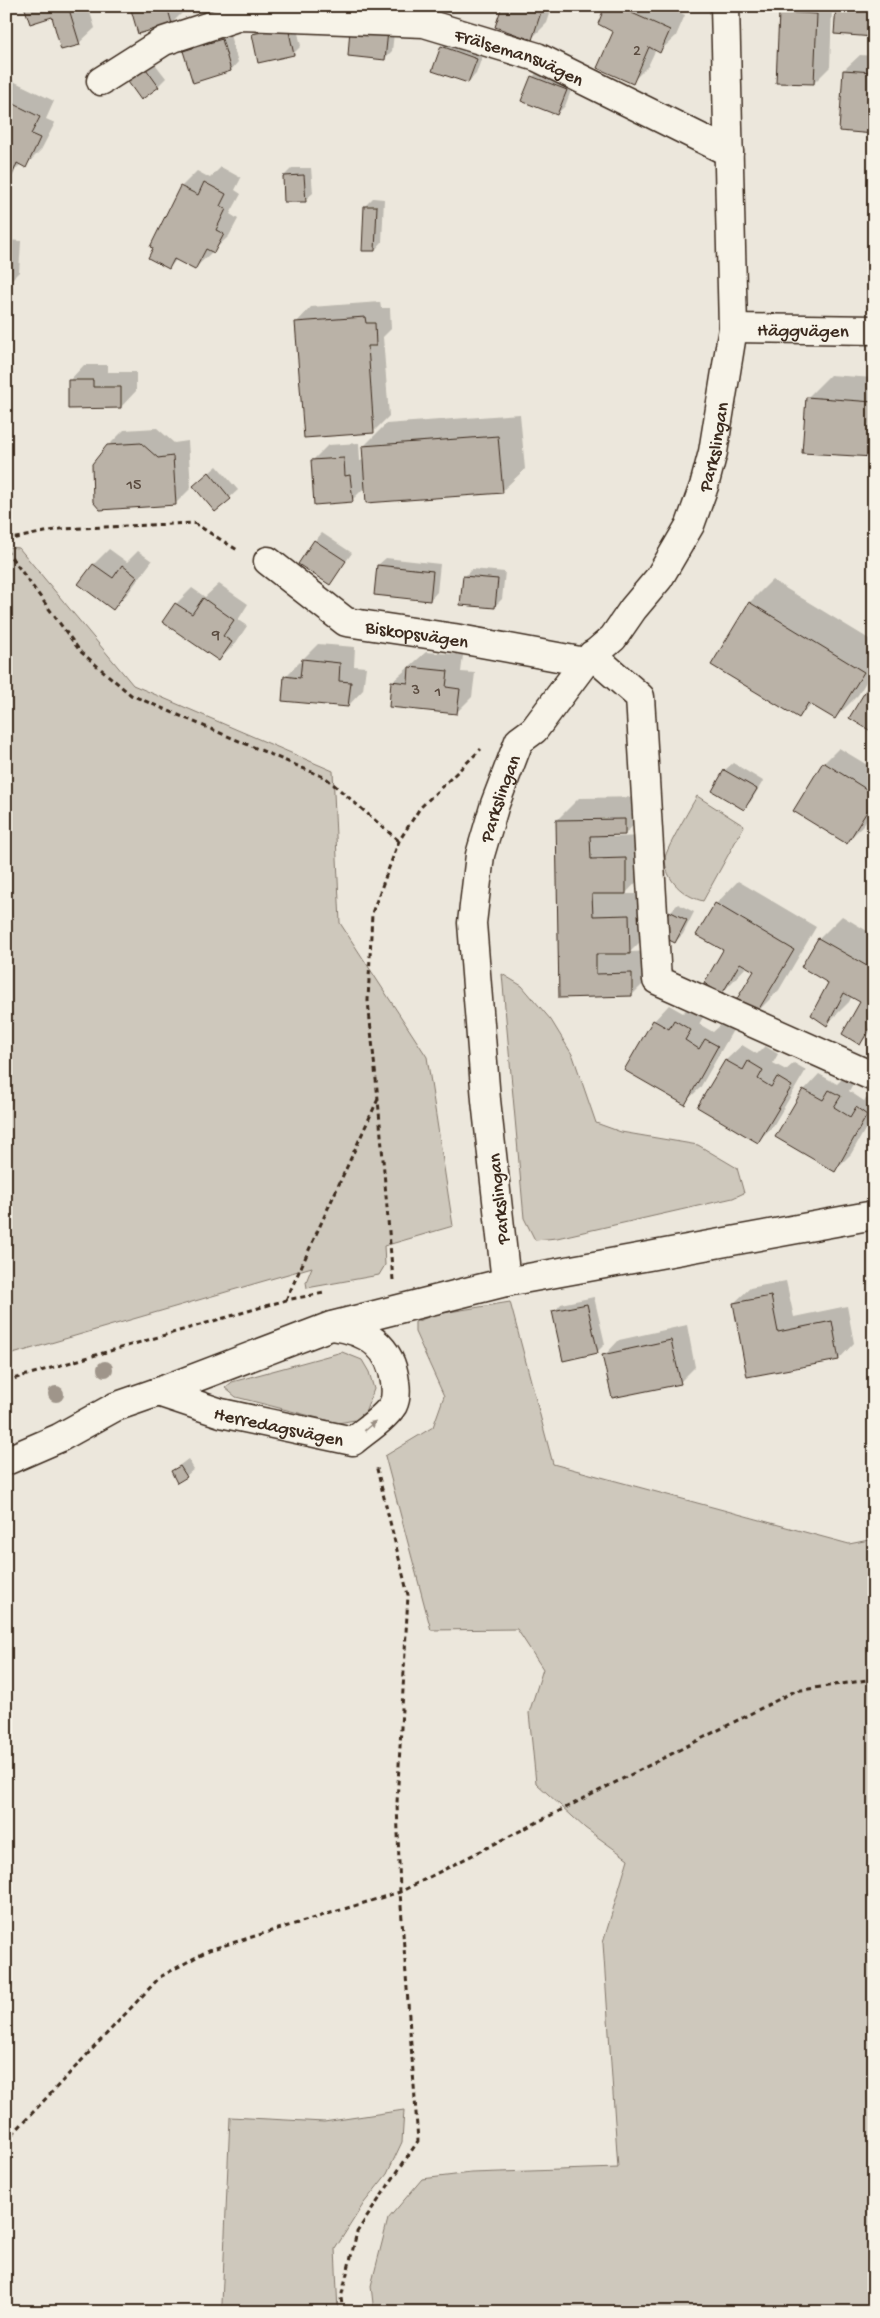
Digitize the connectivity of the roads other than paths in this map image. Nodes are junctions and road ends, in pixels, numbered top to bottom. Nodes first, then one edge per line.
1 (725, 6) edge
2 (101, 81) dead end
3 (729, 152) junction
4 (733, 328) junction
5 (874, 330) edge
6 (268, 562) road end
7 (589, 658) junction
8 (874, 1077) edge
9 (874, 1215) edge
10 (506, 1282) junction
11 (331, 1326) junction
12 (158, 1392) junction
13 (6, 1461) edge

1 - 3 street, Parkslingan
2 - 3 street, Frälsemansvägen
3 - 4 street, Parkslingan
4 - 5 street, Häggvägen
4 - 7 street, Parkslingan
6 - 7 street, Biskopsvägen
7 - 8 street
7 - 10 street, Parkslingan
9 - 10 street
10 - 11 street
11 - 12 street
12 -> 11 street, Herredagsvägen
12 - 13 street

